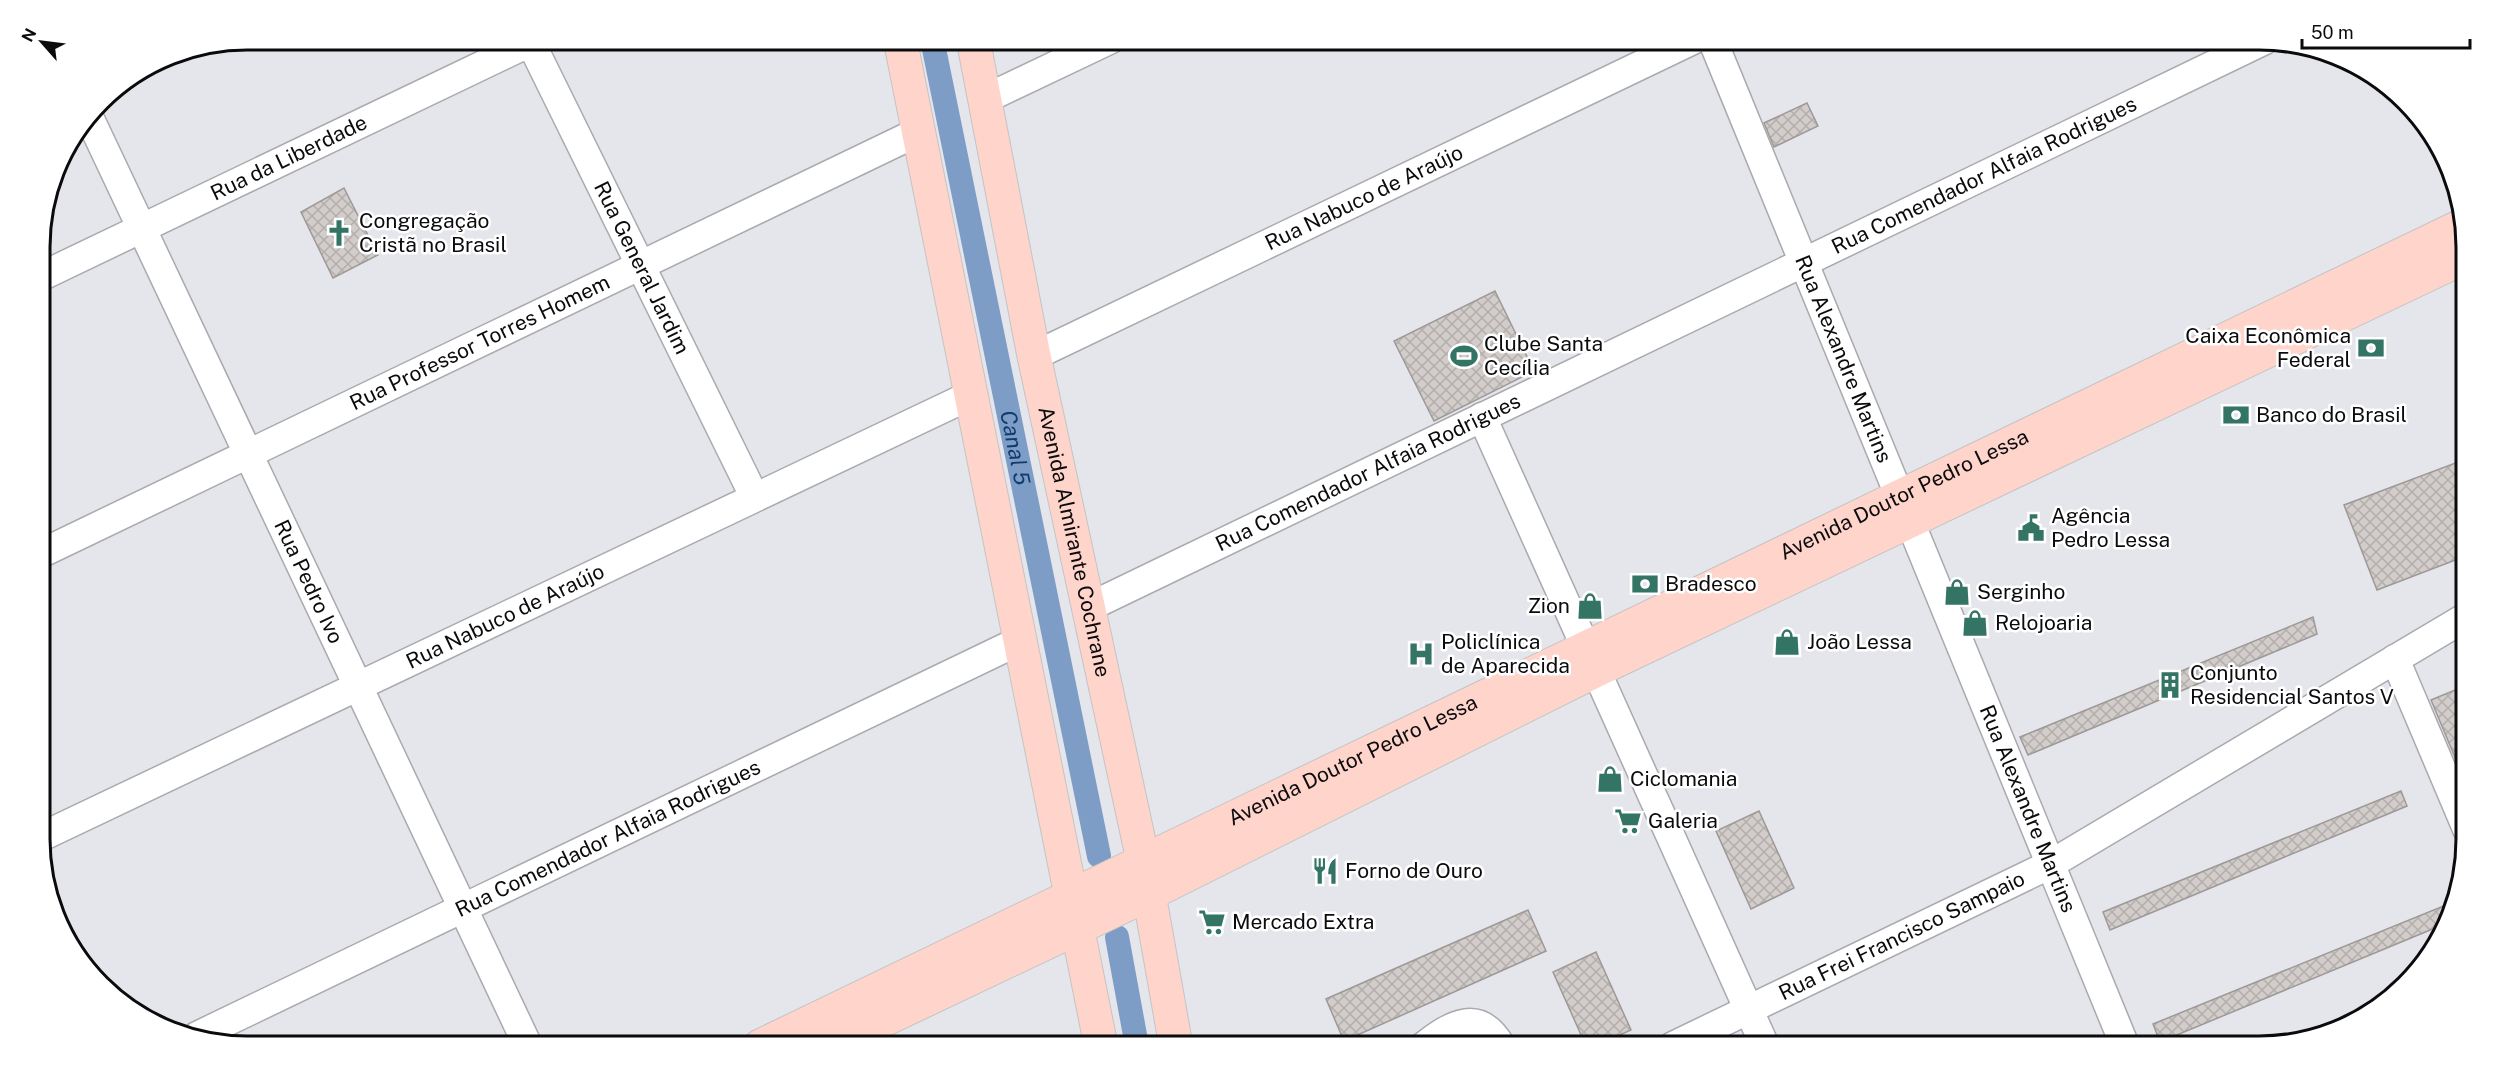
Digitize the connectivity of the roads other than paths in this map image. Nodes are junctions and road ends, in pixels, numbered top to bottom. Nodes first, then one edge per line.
1 (511, 50) edge
2 (537, 50) edge
3 (902, 50) edge
4 (975, 50) edge
5 (1088, 50) edge
6 (1672, 50) edge
7 (1717, 50) edge
8 (2244, 50) edge
9 (985, 99) junction
10 (93, 124) edge
11 (920, 131) junction
12 (142, 228) junction
13 (2455, 229) edge
14 (2456, 261) edge
15 (1804, 262) junction
16 (640, 266) junction
17 (50, 272) edge
18 (1034, 356) junction
19 (971, 395) junction
20 (1482, 417) junction
21 (249, 454) junction
22 (754, 496) junction
23 (1906, 510) junction
24 (50, 549) edge
25 (1087, 608) junction
26 (2456, 623) edge
27 (1020, 641) junction
28 (1592, 658) junction
29 (2396, 659) junction
30 (358, 686) junction
31 (2456, 803) edge
32 (50, 833) edge
33 (1143, 860) junction
34 (2051, 864) junction
35 (1070, 894) junction
36 (1149, 894) junction
37 (463, 908) junction
38 (1077, 928) junction
39 (1750, 1011) junction
40 (206, 1032) edge
41 (1441, 1035) edge
42 (1495, 1035) edge
43 (1697, 1035) edge
44 (1760, 1035) edge
45 (2121, 1035) edge
46 (523, 1036) edge
47 (781, 1036) edge
48 (851, 1036) edge
49 (1099, 1036) edge
50 (1174, 1036) edge

1 - 12 street, Rua da Liberdade
2 - 16 street, Rua General Jardim
3 - 11 main road
4 - 9 main road, Avenida Almirante Cochrane
5 - 9 street
6 - 18 street, Rua Nabuco de Araújo
7 - 15 street, Rua Alexandre Martins
8 - 15 street, Rua Comendador Alfaia Rodrigues
9 - 18 main road, Avenida Almirante Cochrane
10 - 12 street, Rua Pedro Ivo
11 - 16 street, Rua Professor Torres Homem
11 - 19 main road
12 - 17 street, Rua da Liberdade
12 - 21 street, Rua Pedro Ivo
13 - 23 main road, Avenida Doutor Pedro Lessa
14 - 23 main road, Avenida Doutor Pedro Lessa
15 - 20 street, Rua Comendador Alfaia Rodrigues
15 - 23 street, Rua Alexandre Martins
16 - 21 street, Rua Professor Torres Homem
16 - 22 street, Rua General Jardim
18 - 25 main road, Avenida Almirante Cochrane
19 - 22 street, Rua Nabuco de Araújo
19 - 27 main road
20 - 25 street, Rua Comendador Alfaia Rodrigues
20 - 28 street
21 - 24 street, Rua Professor Torres Homem
21 - 30 street, Rua Pedro Ivo
22 - 30 street, Rua Nabuco de Araújo
23 - 28 main road, Avenida Doutor Pedro Lessa
23 - 34 street, Rua Alexandre Martins
25 - 33 main road, Avenida Almirante Cochrane
26 - 29 street, Rua Frei Francisco Sampaio
27 - 35 main road
27 - 37 street, Rua Comendador Alfaia Rodrigues
28 - 33 main road, Avenida Doutor Pedro Lessa
28 - 36 main road, Avenida Doutor Pedro Lessa
28 - 39 street
29 - 31 street
29 - 34 street, Rua Frei Francisco Sampaio
30 - 32 street, Rua Nabuco de Araújo
30 - 37 street, Rua Pedro Ivo
33 - 35 main road, Avenida Doutor Pedro Lessa
33 - 36 main road, Avenida Almirante Cochrane
34 - 39 street, Rua Frei Francisco Sampaio
34 - 45 street, Rua Alexandre Martins
35 - 38 main road
35 - 47 main road, Avenida Doutor Pedro Lessa
36 - 38 main road, Avenida Doutor Pedro Lessa
36 - 50 main road, Avenida Almirante Cochrane
37 - 40 street, Rua Comendador Alfaia Rodrigues
37 - 46 street, Rua Pedro Ivo
38 - 48 main road, Avenida Doutor Pedro Lessa
38 - 49 main road
39 - 43 street, Rua Frei Francisco Sampaio
39 - 44 street
41 - 42 street

